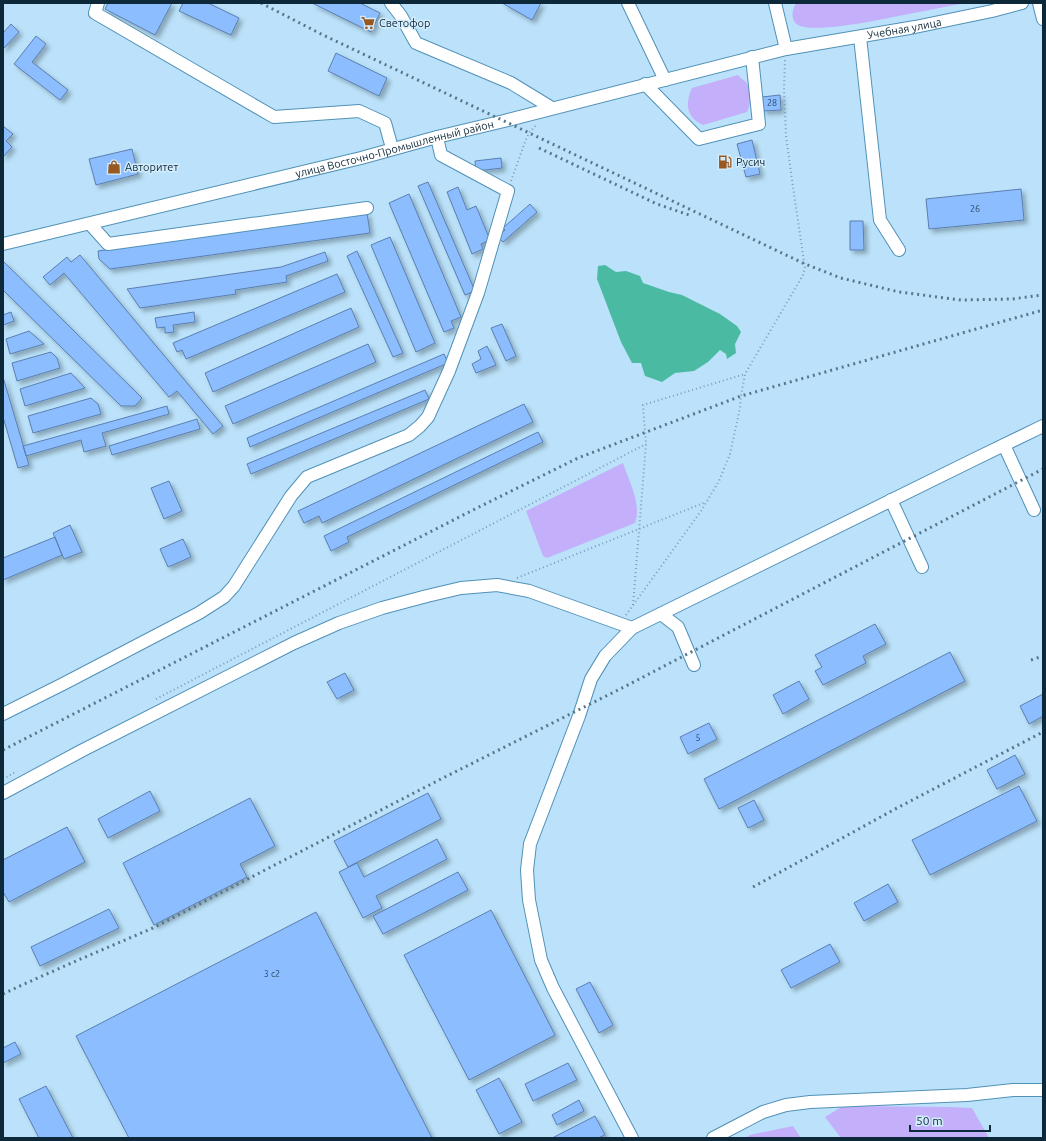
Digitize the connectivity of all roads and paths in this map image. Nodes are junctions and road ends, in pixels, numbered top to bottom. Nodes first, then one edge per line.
1 (98, 3) edge
2 (390, 3) edge
3 (628, 3) edge
4 (775, 3) edge
5 (1022, 3) edge
6 (1039, 3) edge
7 (1043, 19) edge
8 (860, 36) junction
9 (786, 49) junction
10 (752, 57) junction
11 (665, 80) junction
12 (646, 84) junction
13 (552, 108) junction
14 (538, 123) dead end
15 (437, 136) junction
16 (392, 148) junction
17 (508, 191) junction
18 (367, 208) dead end
19 (90, 224) junction
20 (3, 244) edge
21 (899, 250) dead end
22 (745, 374) junction
23 (1043, 426) edge
24 (646, 444) junction
25 (1004, 445) junction
26 (891, 500) junction
27 (707, 501) junction
28 (1034, 510) dead end
29 (639, 528) junction
30 (922, 567) dead end
31 (497, 585) junction
32 (633, 605) junction
33 (661, 614) junction
34 (619, 624) junction
35 (632, 628) junction
36 (694, 665) dead end
37 (152, 702) dead end
38 (3, 714) edge
39 (17, 771) dead end
40 (3, 779) edge
41 (3, 793) edge
42 (1043, 1090) edge
43 (632, 1138) edge
44 (713, 1138) edge

1 - 16 street
2 - 13 street
3 - 11 street
4 - 9 street
5 - 8 street, Учебная улица
6 - 7 street
8 - 9 street, Учебная улица
8 - 21 street
9 - 10 street, улица Восточно-Промышленный район
9 - 22 path
10 - 11 street, улица Восточно-Промышленный район
10 - 12 street
11 - 12 street, улица Восточно-Промышленный район
12 - 13 street, улица Восточно-Промышленный район
13 - 15 street, улица Восточно-Промышленный район
14 - 17 path
15 - 16 street, улица Восточно-Промышленный район
15 - 17 street
16 - 19 street, улица Восточно-Промышленный район
17 - 38 street
18 - 19 street
19 - 20 street, улица Восточно-Промышленный район
22 - 24 path
22 - 27 path
23 - 25 street
24 - 29 path
24 - 37 path
25 - 26 street
25 - 28 street
26 - 30 street
26 - 33 street
27 - 29 path
27 - 32 path
29 - 31 path
29 - 32 path
31 - 34 street
31 - 41 street
32 - 34 path
33 - 35 street
33 - 36 street
34 - 35 street
35 - 43 street
39 - 40 path
42 - 44 street

